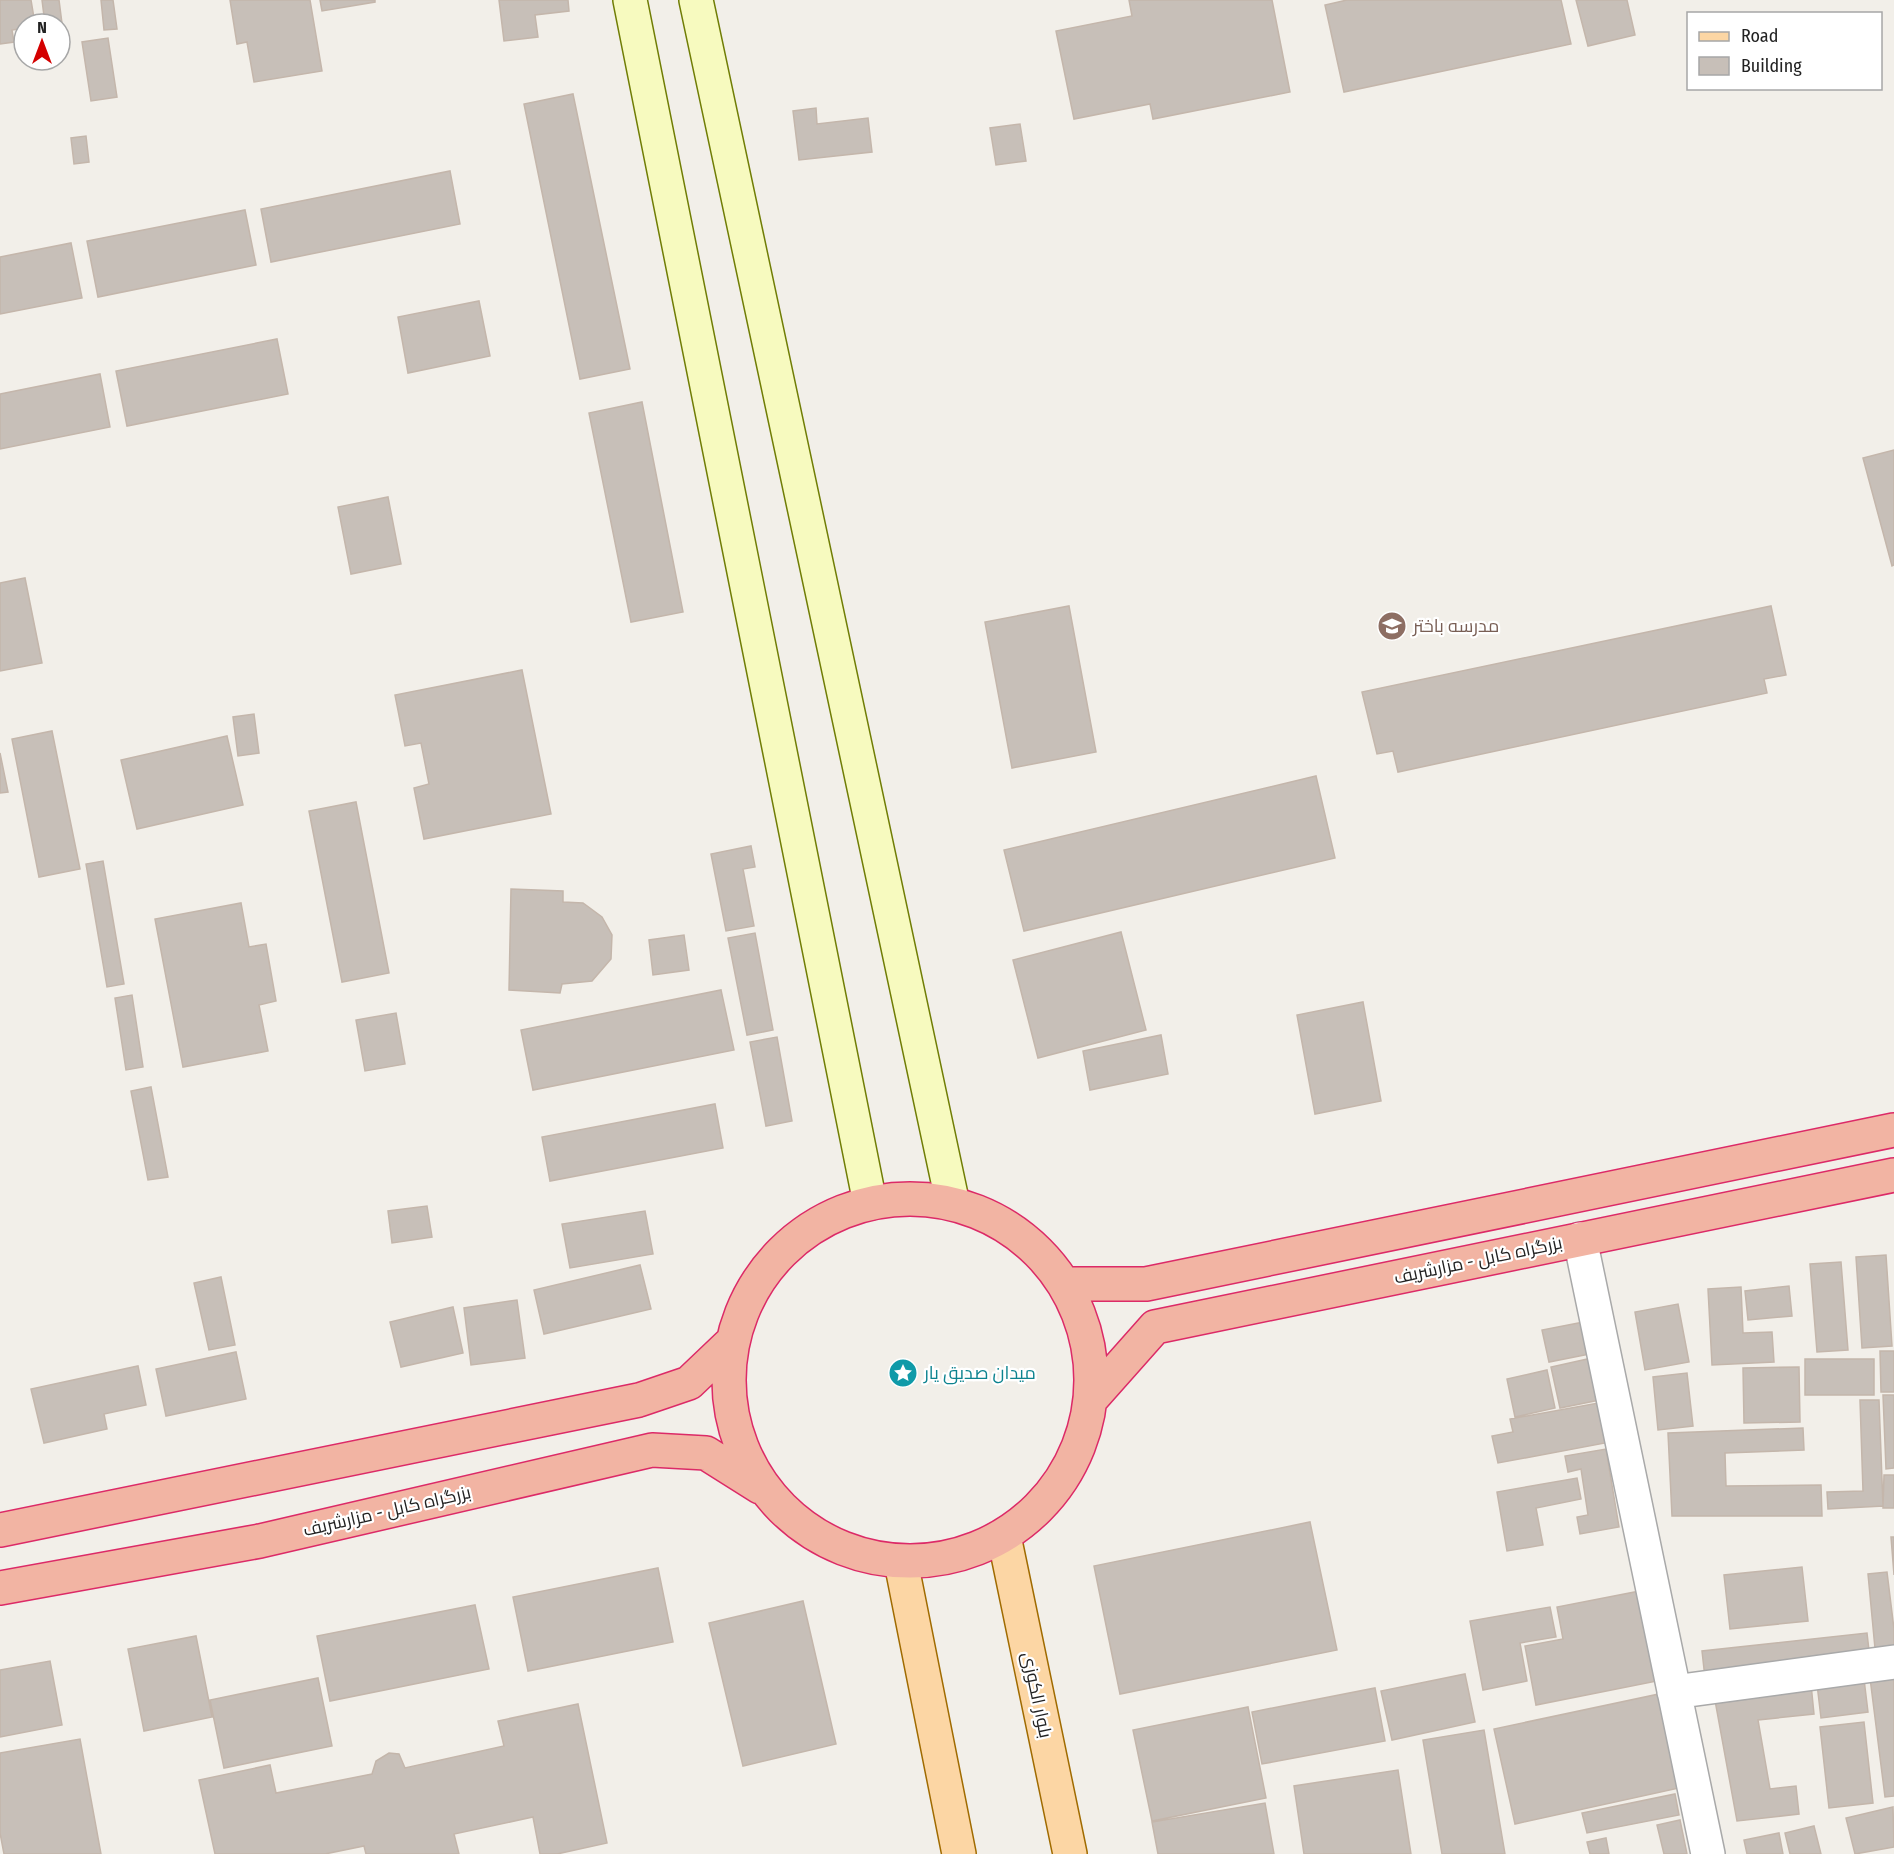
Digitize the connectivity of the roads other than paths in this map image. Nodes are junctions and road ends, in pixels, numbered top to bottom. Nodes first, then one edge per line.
1 (630, 0) edge
2 (696, 0) edge
3 (1894, 1130) edge
4 (1894, 1175) edge
5 (952, 1200) junction
6 (870, 1203) junction
7 (1580, 1239) junction
8 (1065, 1284) junction
9 (731, 1343) junction
10 (1092, 1398) junction
11 (764, 1489) junction
12 (0, 1530) edge
13 (1004, 1536) junction
14 (901, 1562) junction
15 (0, 1588) edge
16 (1894, 1662) edge
17 (1674, 1692) junction
18 (959, 1854) edge
19 (1070, 1854) edge
20 (1708, 1854) edge

1 - 6 main road
2 - 5 main road
3 - 8 highway
4 - 7 highway, بزرگراه کابل - مزارشریف
5 - 6 highway
5 - 8 highway
6 - 9 highway
7 - 10 highway, بزرگراه کابل - مزارشریف
7 - 17 street
8 - 10 highway
9 - 11 highway
9 - 12 highway
10 - 13 highway
11 - 14 highway
11 - 15 highway, بزرگراه کابل - مزارشریف
13 - 14 highway
13 - 19 main road, بلوار الکوزی
14 - 18 main road
16 - 17 street
17 - 20 street

